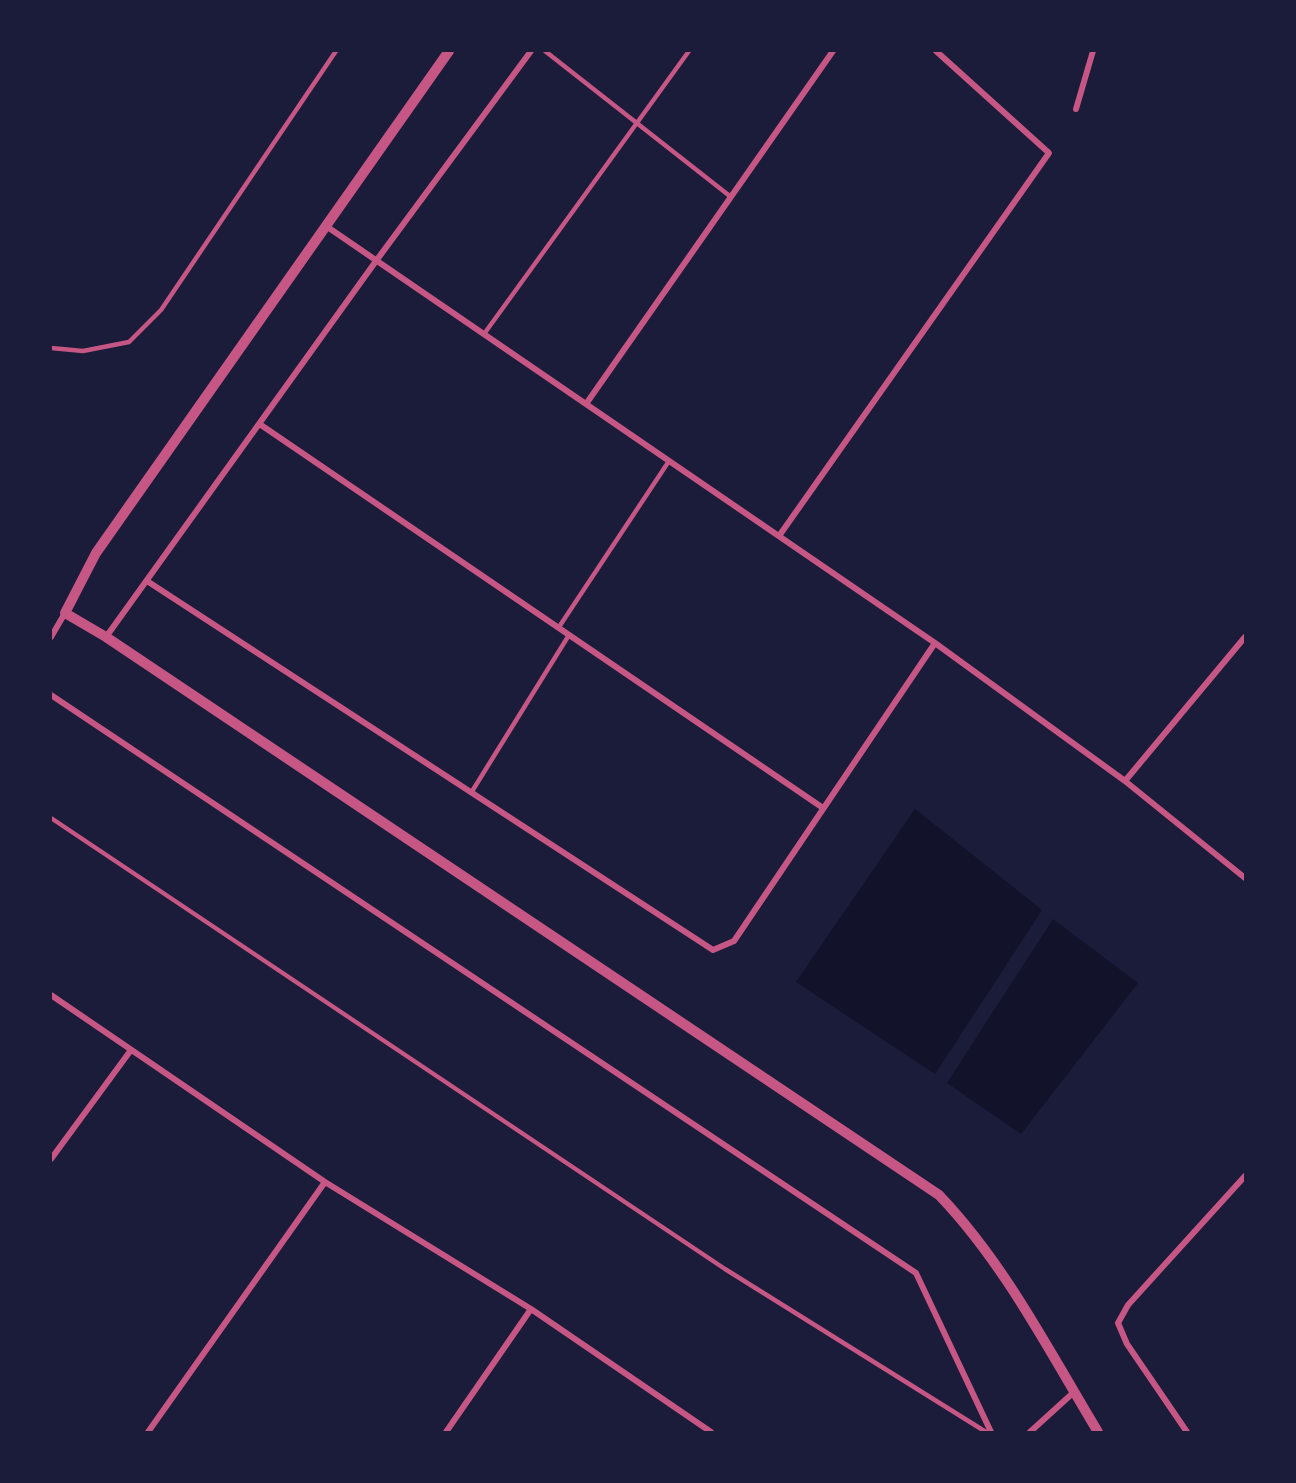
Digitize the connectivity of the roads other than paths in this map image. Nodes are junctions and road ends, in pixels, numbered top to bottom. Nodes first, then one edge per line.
1 (336, 51) edge
2 (449, 51) edge
3 (531, 51) edge
4 (545, 51) edge
5 (689, 51) edge
6 (832, 51) edge
7 (936, 51) edge
8 (1093, 51) edge
9 (1076, 109) dead end
10 (637, 123) junction
11 (730, 196) junction
12 (326, 226) junction
13 (376, 261) junction
14 (483, 334) junction
15 (51, 348) edge
16 (586, 404) junction
17 (261, 425) junction
18 (669, 460) junction
19 (779, 536) junction
20 (147, 581) junction
21 (65, 613) junction
22 (559, 627) junction
23 (569, 635) junction
24 (51, 637) edge
25 (106, 637) junction
26 (1245, 637) edge
27 (935, 643) junction
28 (51, 694) edge
29 (1125, 781) junction
30 (471, 792) junction
31 (824, 808) junction
32 (51, 818) edge
33 (1245, 878) edge
34 (51, 995) edge
35 (131, 1050) junction
36 (51, 1160) edge
37 (1245, 1176) edge
38 (325, 1182) junction
39 (531, 1309) junction
40 (1074, 1392) junction
41 (148, 1432) edge
42 (446, 1432) edge
43 (711, 1432) edge
44 (988, 1432) edge
45 (1030, 1432) edge
46 (1098, 1432) edge
47 (1187, 1432) edge

1 - 15 lane
2 - 12 street
3 - 13 street
4 - 10 lane
5 - 10 lane
6 - 11 street
7 - 19 street
8 - 9 street
10 - 11 lane
10 - 14 lane
11 - 16 street
12 - 13 street
12 - 21 street
13 - 14 street
13 - 17 street
14 - 16 street
16 - 18 street
17 - 20 street
17 - 22 street
18 - 19 street
18 - 22 lane
19 - 27 street
20 - 25 street
20 - 30 street
21 - 24 street
21 - 25 street
22 - 23 street
23 - 30 lane
23 - 31 street
25 - 40 street
26 - 29 street
27 - 29 street
27 - 31 street
28 - 44 street
29 - 33 street
30 - 31 street
32 - 44 lane
34 - 35 street
35 - 36 street
35 - 38 street
37 - 47 street
38 - 39 street
38 - 41 street
39 - 42 street
39 - 43 street
40 - 45 street
40 - 46 street

